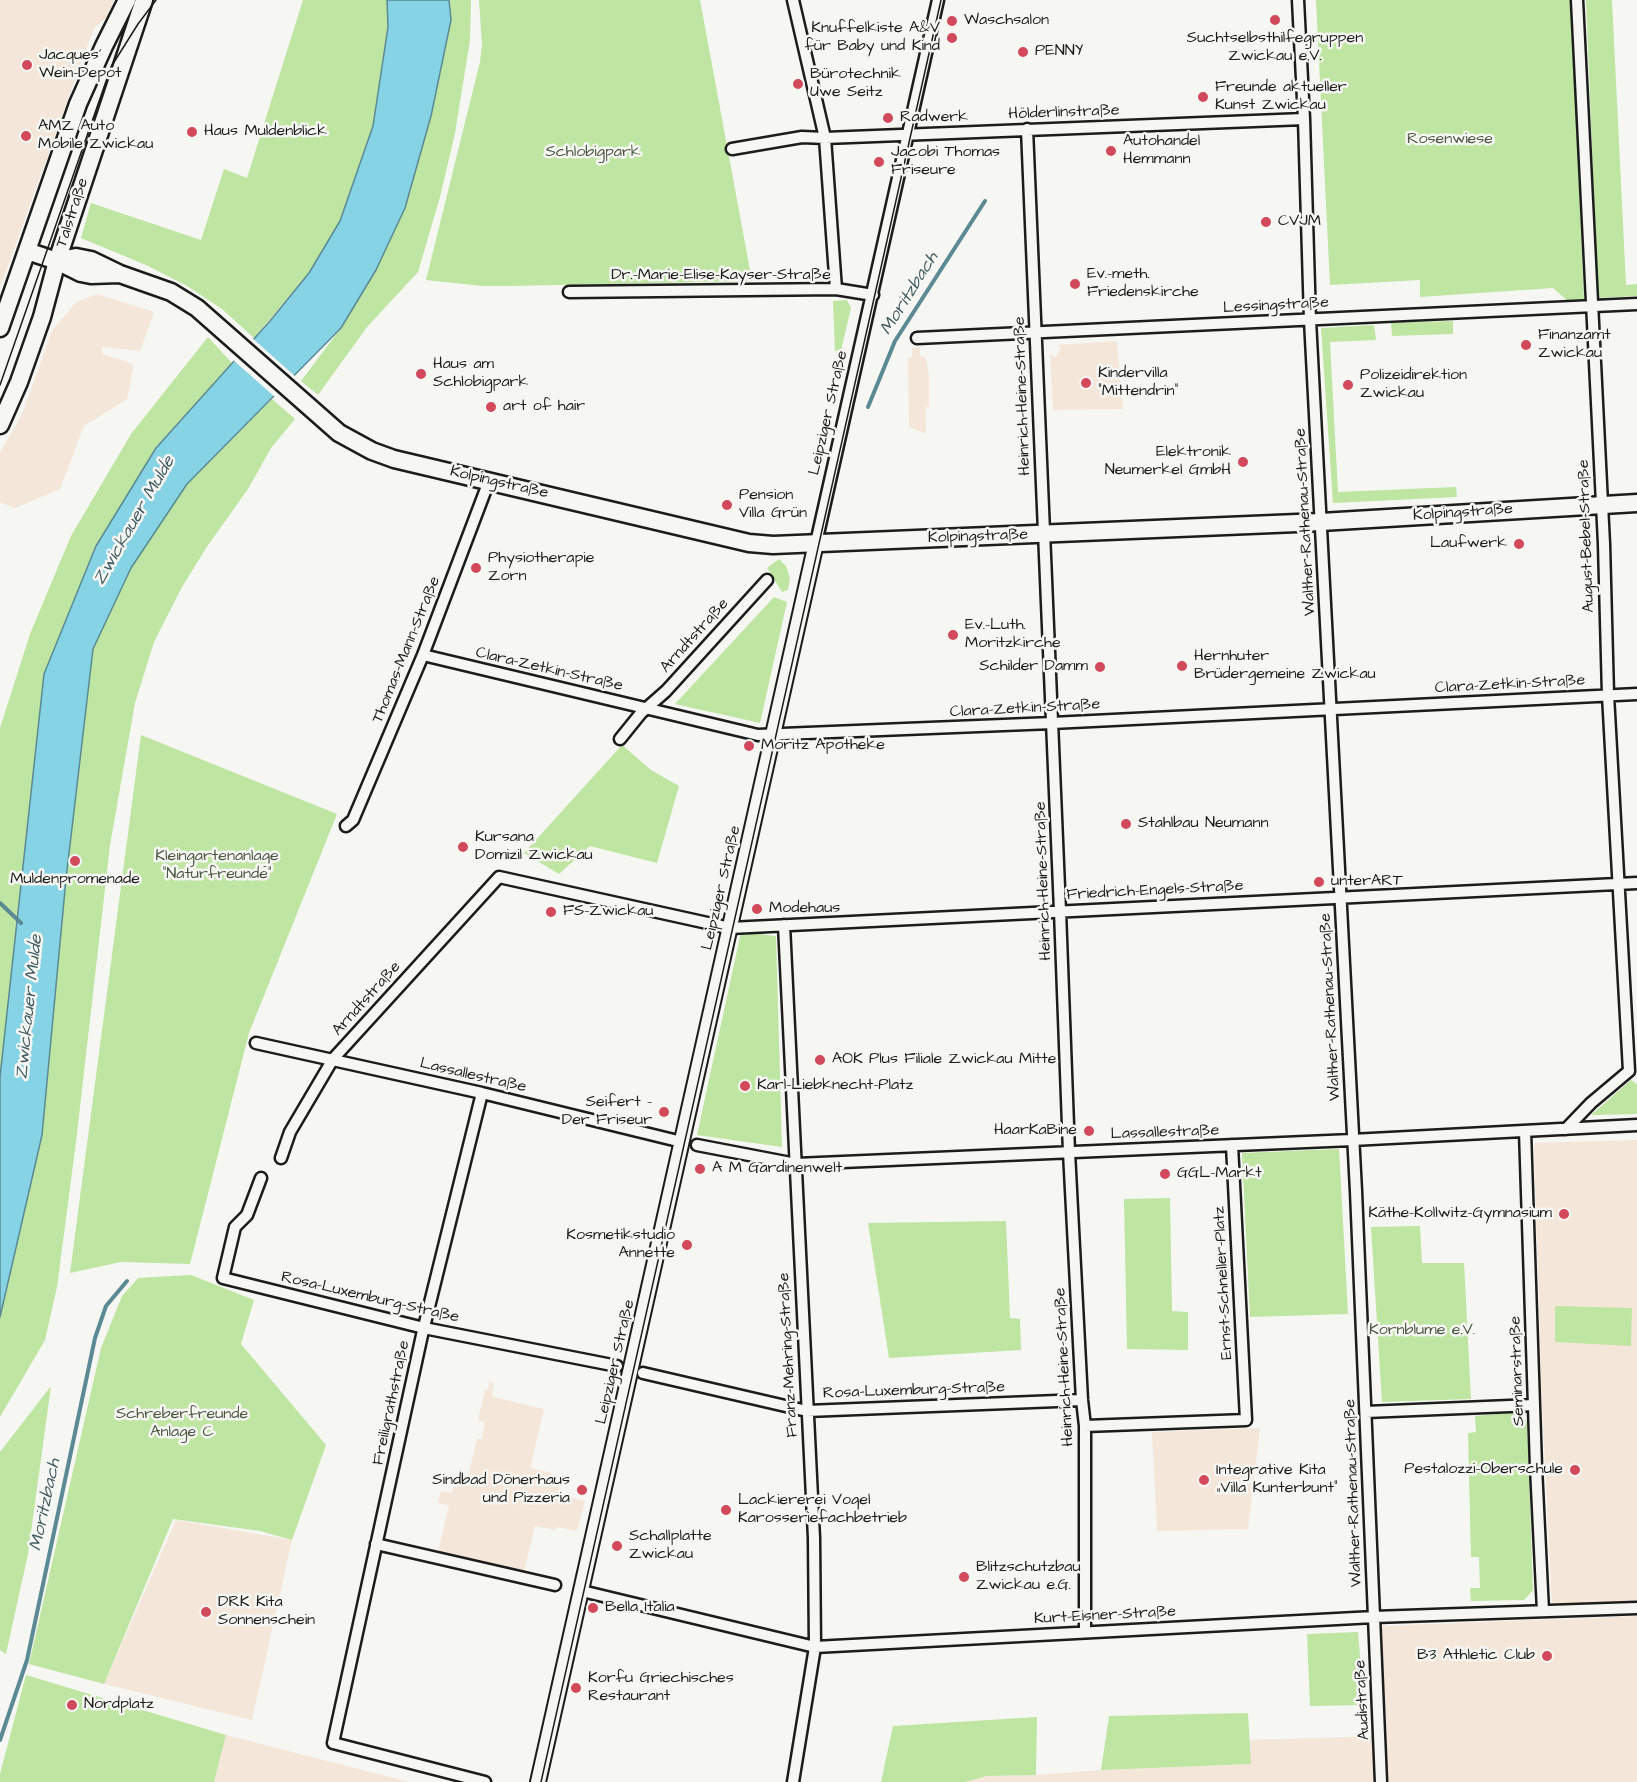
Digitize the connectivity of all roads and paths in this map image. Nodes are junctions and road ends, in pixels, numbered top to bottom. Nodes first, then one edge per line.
1 (127, 0) edge
2 (144, 0) edge
3 (793, 0) edge
4 (938, 0) edge
5 (1298, 0) edge
6 (1577, 0) edge
7 (1304, 119) junction
8 (1027, 129) junction
9 (908, 135) junction
10 (825, 138) junction
11 (732, 149) dead end
12 (27, 251) junction
13 (57, 261) junction
14 (836, 289) junction
15 (569, 292) dead end
16 (873, 295) junction
17 (1637, 304) edge
18 (1593, 306) junction
19 (1310, 320) junction
20 (0, 328) edge
21 (1035, 333) junction
22 (917, 338) dead end
23 (0, 425) edge
24 (489, 481) junction
25 (1637, 503) edge
26 (1600, 504) junction
27 (1321, 522) junction
28 (1043, 534) junction
29 (816, 543) junction
30 (767, 580) dead end
31 (423, 656) junction
32 (1637, 694) edge
33 (1608, 695) junction
34 (646, 709) junction
35 (1330, 709) junction
36 (1052, 723) junction
37 (774, 735) junction
38 (620, 739) dead end
39 (346, 826) dead end
40 (499, 877) joint
41 (1620, 883) junction
42 (1637, 883) edge
43 (1340, 897) junction
44 (1060, 911) junction
45 (784, 925) junction
46 (730, 928) junction
47 (255, 1043) dead end
48 (333, 1059) junction
49 (1633, 1073) edge
50 (482, 1093) junction
51 (1637, 1125) edge
52 (1566, 1129) junction
53 (1525, 1131) junction
54 (1352, 1140) junction
55 (682, 1142) junction
56 (697, 1145) dead end
57 (1232, 1145) junction
58 (1069, 1152) junction
59 (281, 1158) dead end
60 (796, 1164) junction
61 (261, 1178) dead end
62 (424, 1328) junction
63 (617, 1366) dead end
64 (643, 1373) dead end
65 (1082, 1400) junction
66 (1534, 1405) junction
67 (807, 1411) junction
68 (1366, 1412) junction
69 (1085, 1426) junction
70 (376, 1545) junction
71 (555, 1585) dead end
72 (582, 1591) junction
73 (1637, 1608) edge
74 (1543, 1611) junction
75 (1374, 1617) junction
76 (1085, 1632) junction
77 (815, 1647) junction
78 (484, 1782) edge
79 (538, 1782) edge
80 (793, 1782) edge
81 (1381, 1782) edge

1 - 12 main road, Talstraße
2 - 13 main road, Talstraße
3 - 10 street
4 - 9 street, Leipziger Straße
5 - 7 street, Walther-Rathenau-Straße
6 - 18 street, August-Bebel-Straße
7 - 8 street, Hölderlinstraße
7 - 19 street, Walther-Rathenau-Straße
8 - 9 street, Hölderlinstraße
8 - 21 street, Heinrich-Heine-Straße
9 - 10 street, Hölderlinstraße
9 - 16 street, Leipziger Straße
10 - 11 street, Hölderlinstraße
10 - 14 street
12 - 13 main road
12 - 20 main road, Talstraße
13 - 23 main road, Talstraße
13 - 24 main road, Kolpingstraße
14 - 15 street, Dr.-Marie-Elise-Kayser-Straße
14 - 16 street, Dr.-Marie-Elise-Kayser-Straße
16 - 29 street, Leipziger Straße
17 - 18 street, Lessingstraße
18 - 19 street, Lessingstraße
18 - 26 street, August-Bebel-Straße
19 - 21 street, Lessingstraße
19 - 27 street, Walther-Rathenau-Straße
21 - 22 street, Lessingstraße
21 - 28 street, Heinrich-Heine-Straße
24 - 29 main road, Kolpingstraße
24 - 31 street, Thomas-Mann-Straße
25 - 26 main road, Kolpingstraße
26 - 27 main road, Kolpingstraße
26 - 33 street, August-Bebel-Straße
27 - 28 main road, Kolpingstraße
27 - 35 street, Walther-Rathenau-Straße
28 - 29 main road, Kolpingstraße
28 - 36 street, Heinrich-Heine-Straße
29 - 37 street, Leipziger Straße
30 - 34 street, Arndtstraße
31 - 34 street, Clara-Zetkin-Straße
31 - 39 street, Thomas-Mann-Straße
32 - 33 street, Clara-Zetkin-Straße
33 - 35 street, Clara-Zetkin-Straße
33 - 41 street, August-Bebel-Straße
34 - 37 street, Clara-Zetkin-Straße
34 - 38 street, Arndtstraße
35 - 36 street, Clara-Zetkin-Straße
35 - 43 street, Walther-Rathenau-Straße
36 - 37 street, Clara-Zetkin-Straße
36 - 44 street, Heinrich-Heine-Straße
37 - 46 street, Leipziger Straße
40 - 46 street, Friedrich-Engels-Straße
40 - 48 street, Arndtstraße
41 - 42 street, Friedrich-Engels-Straße
41 - 43 street, Friedrich-Engels-Straße
41 - 49 street, August-Bebel-Straße
43 - 44 street, Friedrich-Engels-Straße
43 - 54 street, Walther-Rathenau-Straße
44 - 45 street, Friedrich-Engels-Straße
44 - 58 street, Heinrich-Heine-Straße
45 - 46 street, Friedrich-Engels-Straße
45 - 60 street, Franz-Mehring-Straße
46 - 55 street, Leipziger Straße
47 - 48 street, Lassallestraße
48 - 50 street, Lassallestraße
48 - 59 street, Arndtstraße
49 - 52 street, August-Bebel-Straße
50 - 55 street, Lassallestraße
50 - 62 street, Freiligrathstraße
51 - 52 street, Lassallestraße
52 - 53 street, Lassallestraße
53 - 54 street, Lassallestraße
53 - 66 street, Seminarstraße
54 - 57 street, Lassallestraße
54 - 68 street, Walther-Rathenau-Straße
55 - 72 street, Leipziger Straße
56 - 60 street, Lassallestraße
57 - 58 street, Lassallestraße
57 - 69 street, Ernst-Schneller-Platz
58 - 60 street, Lassallestraße
58 - 65 street, Heinrich-Heine-Straße
60 - 67 street, Franz-Mehring-Straße
61 - 62 street, Rosa-Luxemburg-Straße
62 - 63 street, Rosa-Luxemburg-Straße
62 - 70 street, Freiligrathstraße
64 - 67 street, Rosa-Luxemburg-Straße
65 - 67 street, Rosa-Luxemburg-Straße
65 - 69 street, Heinrich-Heine-Straße
66 - 68 street
66 - 74 street, Seminarstraße
67 - 77 street, Franz-Mehring-Straße
68 - 75 street, Walther-Rathenau-Straße
69 - 76 street, Heinrich-Heine-Straße
70 - 71 street
70 - 78 street, Freiligrathstraße
72 - 77 street, Kurt-Eisner-Straße
72 - 79 street, Leipziger Straße
73 - 74 street, Kurt-Eisner-Straße
74 - 75 street, Kurt-Eisner-Straße
75 - 76 street, Kurt-Eisner-Straße
75 - 81 street, Audistraße
76 - 77 street, Kurt-Eisner-Straße
77 - 80 street, Franz-Mehring-Straße

